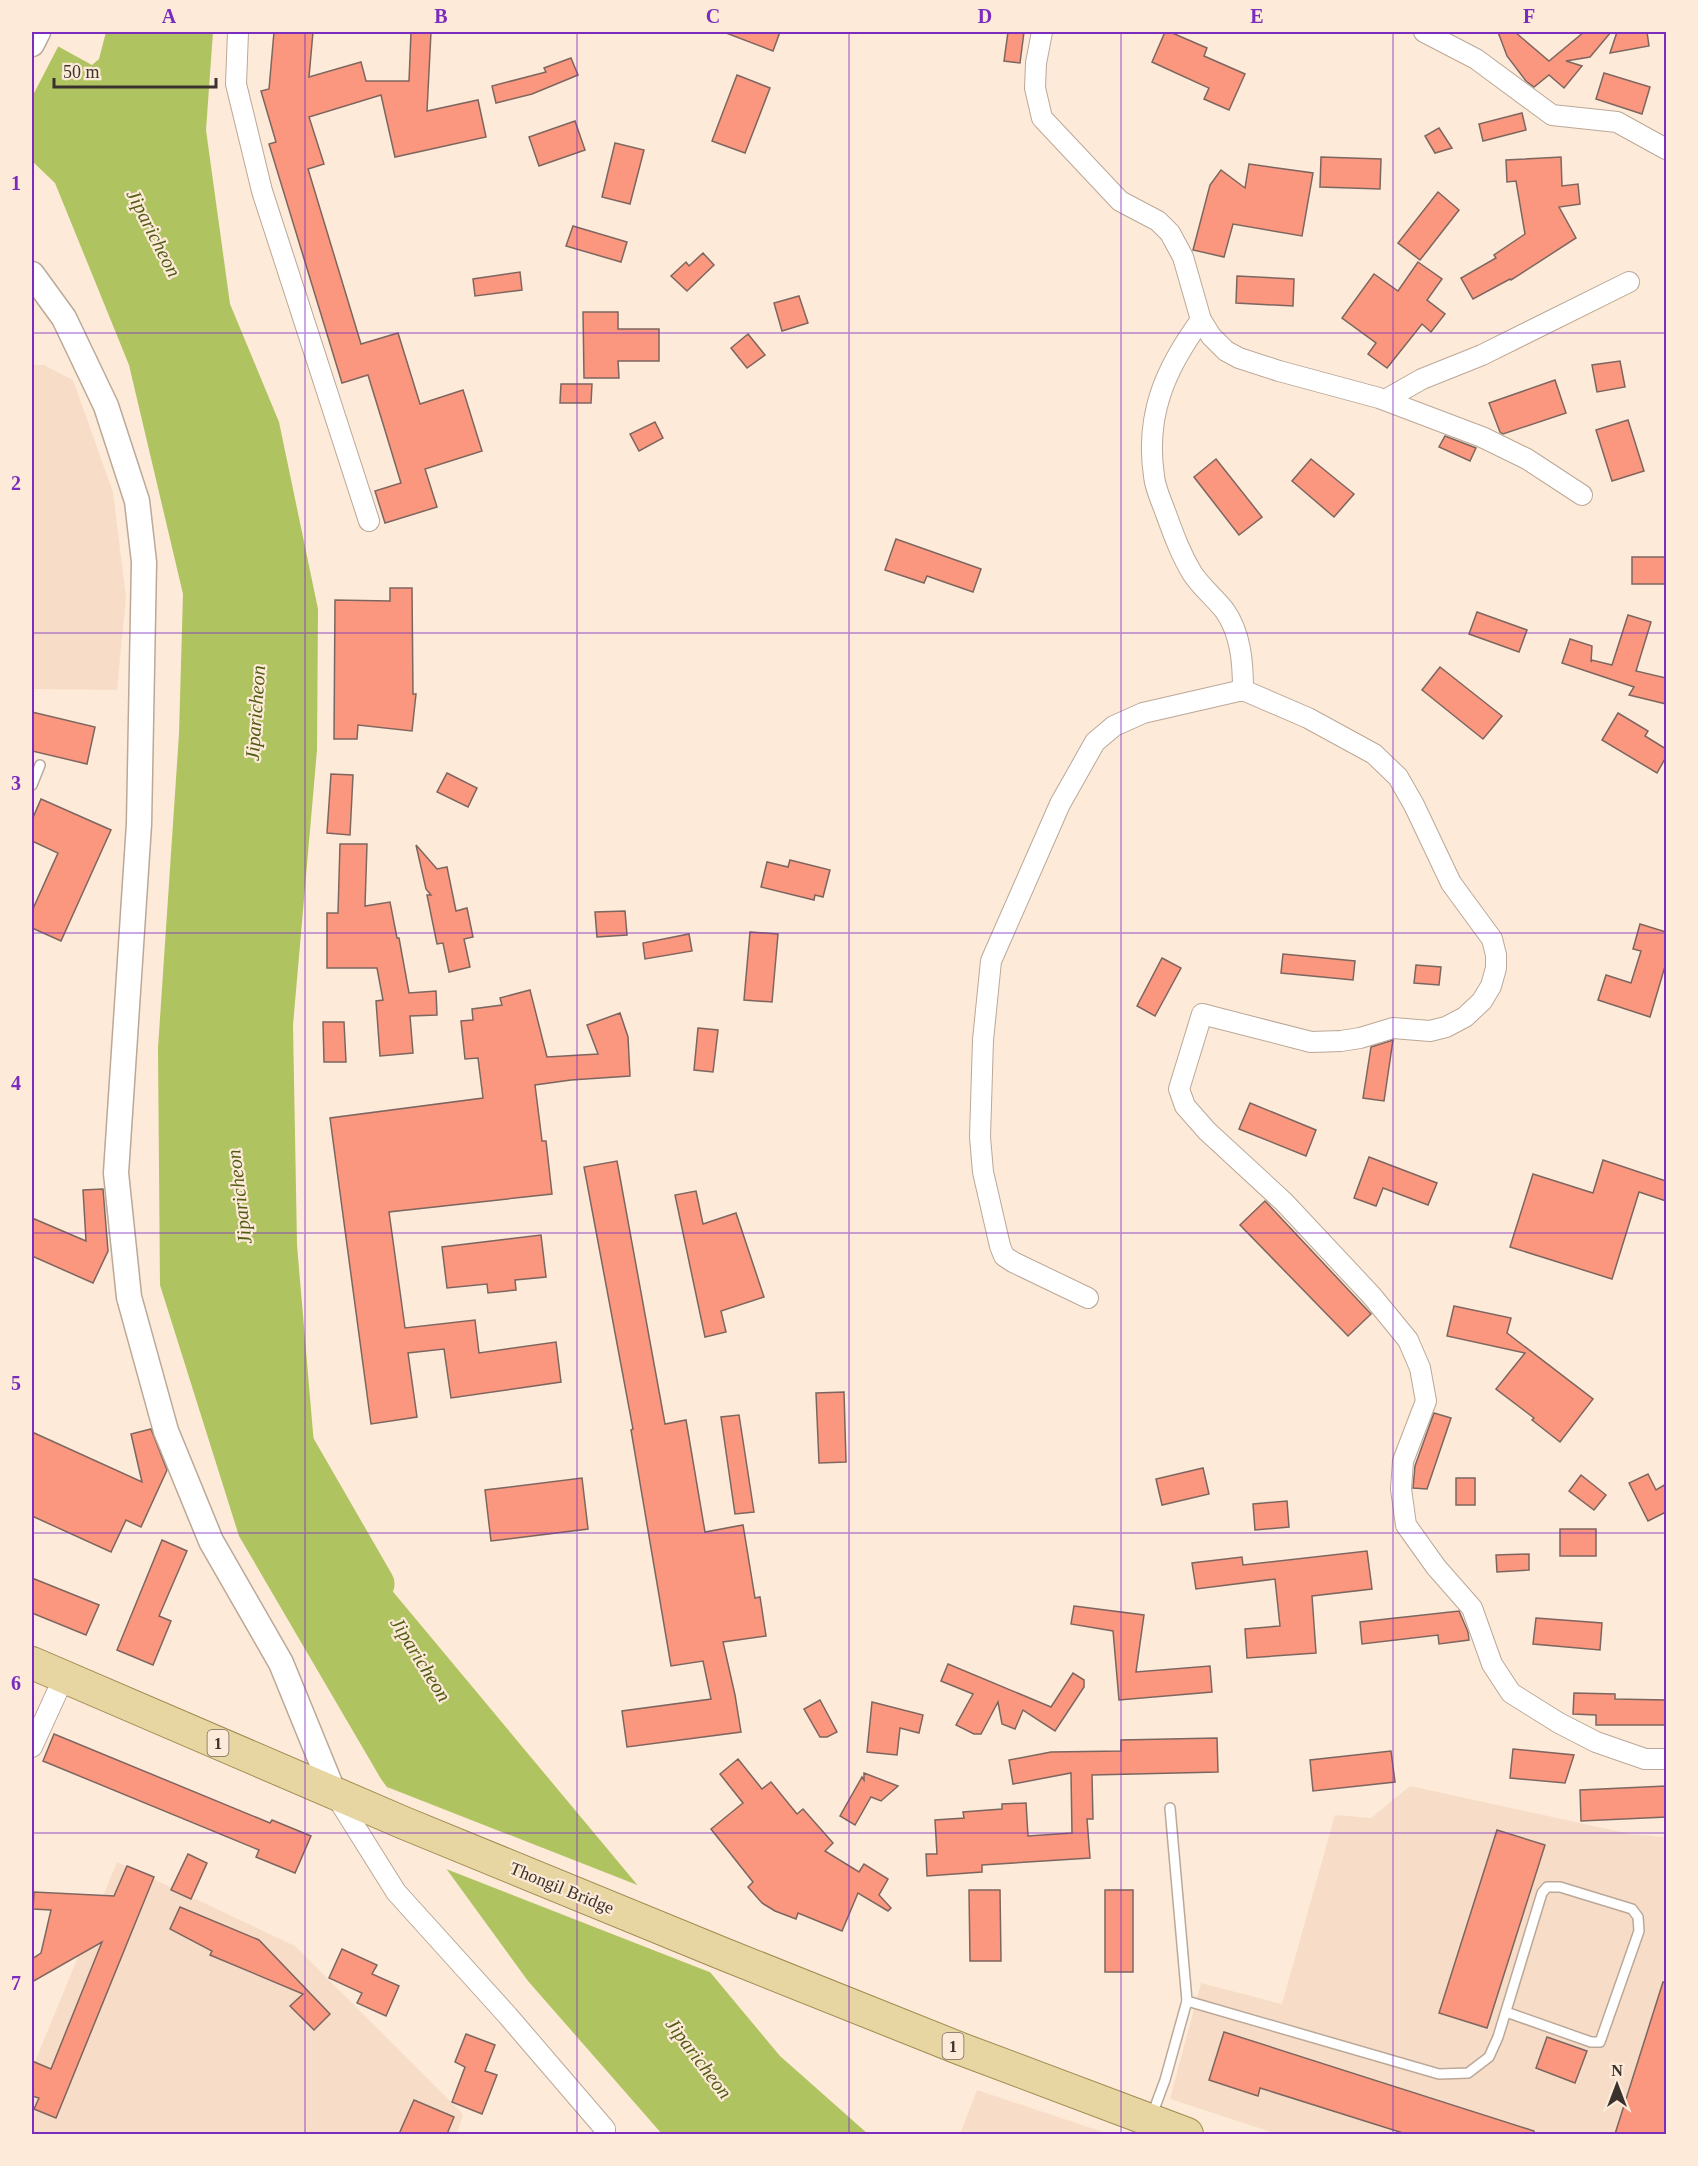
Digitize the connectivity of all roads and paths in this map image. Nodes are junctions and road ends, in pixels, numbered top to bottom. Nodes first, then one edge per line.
1 (38, 32) edge
2 (238, 32) edge
3 (1042, 32) edge
4 (1424, 32) edge
5 (32, 44) edge
6 (1666, 149) edge
7 (32, 274) edge
8 (1629, 282) dead end
9 (1201, 320) junction
10 (1385, 400) junction
11 (1582, 495) dead end
12 (369, 521) dead end
13 (1243, 690) junction
14 (40, 765) dead end
15 (32, 785) edge
16 (1088, 1298) dead end
17 (32, 1663) edge
18 (64, 1677) junction
19 (32, 1747) edge
20 (1666, 1759) edge
21 (333, 1793) junction
22 (1170, 1808) dead end
23 (1187, 2001) junction
24 (1506, 2012) junction
25 (1150, 2120) junction
26 (606, 2134) edge
27 (1187, 2134) edge

1 - 5 street
2 - 12 street
3 - 9 street
4 - 6 street
7 - 21 street
8 - 10 street
9 - 10 street
9 - 13 street
10 - 11 street
13 - 16 street
13 - 20 street
14 - 15 lane
17 - 18 main road, 1
18 - 19 street
18 - 21 main road, 1
21 - 25 main road, Thongil Bridge / 1
21 - 26 street
22 - 23 lane
23 - 24 lane
23 - 25 lane
24 - 24 lane
25 - 27 main road, 1

